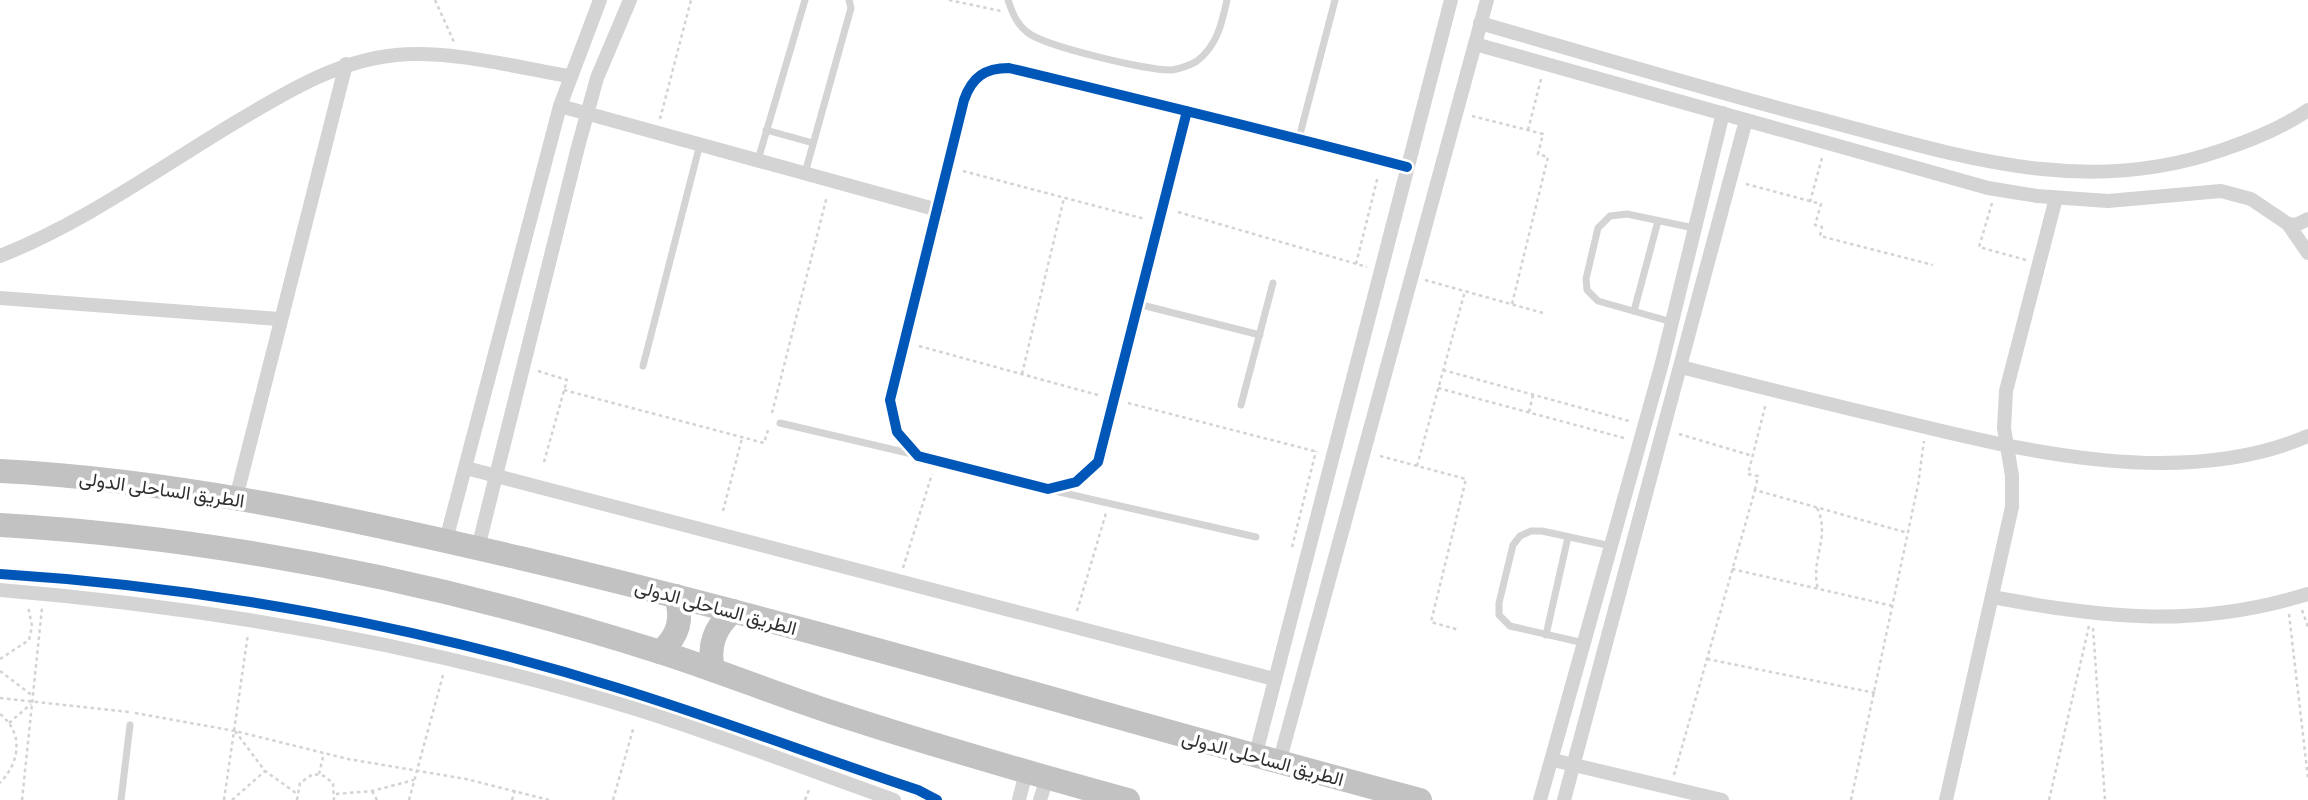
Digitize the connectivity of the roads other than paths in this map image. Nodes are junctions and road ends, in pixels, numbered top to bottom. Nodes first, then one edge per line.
1 (600, 0) edge
2 (630, 0) edge
3 (805, 0) edge
4 (849, 0) edge
5 (1227, 0) edge
6 (1335, 0) edge
7 (1451, 0) edge
8 (1486, 0) edge
9 (1009, 4) edge
10 (1480, 23) junction
11 (1475, 44) junction
12 (346, 64) junction
13 (570, 76) junction
14 (560, 106) junction
15 (2308, 110) edge
16 (1187, 111) junction
17 (1723, 113) junction
18 (588, 114) junction
19 (1746, 120) junction
20 (766, 130) junction
21 (1299, 138) junction
22 (813, 143) junction
23 (700, 144) junction
24 (758, 160) junction
25 (1983, 162) junction
26 (1407, 167) junction
27 (805, 173) junction
28 (1978, 185) junction
29 (2056, 198) junction
30 (938, 210) junction
31 (2308, 219) edge
32 (1658, 221) junction
33 (2288, 224) junction
34 (1695, 229) junction
35 (2308, 253) edge
36 (0, 256) edge
37 (1273, 283) dead end
38 (0, 299) edge
39 (1138, 304) junction
40 (1634, 311) junction
41 (279, 319) junction
42 (1672, 322) junction
43 (1260, 335) junction
44 (643, 366) dead end
45 (1681, 367) junction
46 (1241, 405) dead end
47 (780, 423) dead end
48 (2308, 436) edge
49 (2007, 447) junction
50 (918, 456) junction
51 (466, 468) junction
52 (0, 471) edge
53 (494, 476) junction
54 (1048, 489) junction
55 (236, 498) junction
56 (0, 526) edge
57 (1256, 537) dead end
58 (1568, 537) junction
59 (446, 540) junction
60 (1612, 546) junction
61 (478, 548) junction
62 (0, 574) edge
63 (0, 590) edge
64 (2308, 594) edge
65 (676, 596) junction
66 (1992, 597) junction
67 (733, 611) junction
68 (1546, 635) junction
69 (1585, 644) junction
70 (660, 652) junction
71 (713, 670) junction
72 (1274, 679) junction
73 (130, 725) dead end
74 (1267, 760) junction
75 (1553, 760) junction
76 (1575, 764) junction
77 (1037, 783) edge
78 (121, 800) edge
79 (894, 800) edge
80 (937, 800) edge
81 (1019, 800) edge
82 (1128, 800) edge
83 (1420, 800) edge
84 (1540, 800) edge
85 (1564, 800) edge
86 (1722, 800) edge
87 (1946, 800) edge

1 - 13 street
2 - 18 street
3 - 20 lane
4 - 22 lane
5 - 9 lane
6 - 21 lane
7 - 26 street
8 - 10 street
10 - 11 street
10 - 25 street
11 - 17 street
11 - 74 street
12 - 13 street
12 - 36 street
12 - 41 street
13 - 14 street
14 - 18 street
14 - 51 street
15 - 25 street
16 - 21 street
16 - 30 street
16 - 39 street
17 - 19 street
17 - 34 street
18 - 23 street
18 - 53 street
19 - 28 street
19 - 45 street
20 - 22 lane
20 - 24 lane
21 - 26 street
22 - 27 lane
23 - 24 street
23 - 44 lane
24 - 27 street
25 - 28 street
26 - 72 street
27 - 30 street
28 - 29 street
29 - 33 street
29 - 49 street
30 - 50 street
31 - 33 street
32 - 34 lane
32 - 40 lane
32 - 40 lane
33 - 35 street
34 - 42 street
37 - 43 lane
38 - 41 street
39 - 43 lane
39 - 54 street
40 - 42 lane
41 - 55 street
42 - 60 street
43 - 46 lane
45 - 49 street
45 - 76 street
47 - 50 lane
48 - 49 street
49 - 66 street
50 - 54 street
51 - 53 street
51 - 59 street
52 - 55 highway, الطريق الساحلى الدولى
53 - 61 street
53 - 72 street
54 - 57 lane
55 - 59 highway, الطريق الساحلى الدولى
56 - 70 highway
58 - 60 lane
58 - 68 lane
58 - 68 lane
59 - 61 highway, الطريق الساحلى الدولى
60 - 69 street
61 - 65 highway, الطريق الساحلى الدولى
62 - 80 street
63 - 79 street
64 - 66 street
65 - 67 highway, الطريق الساحلى الدولى
65 - 70 highway
66 - 87 street
67 - 71 highway
67 - 74 highway, الطريق الساحلى الدولى
68 - 69 lane
69 - 75 street
70 - 71 highway
71 - 77 highway
72 - 74 street
73 - 78 lane
74 - 83 highway, الطريق الساحلى الدولى
75 - 76 street
75 - 84 street
76 - 85 street
76 - 86 street
77 - 81 street
77 - 82 highway

